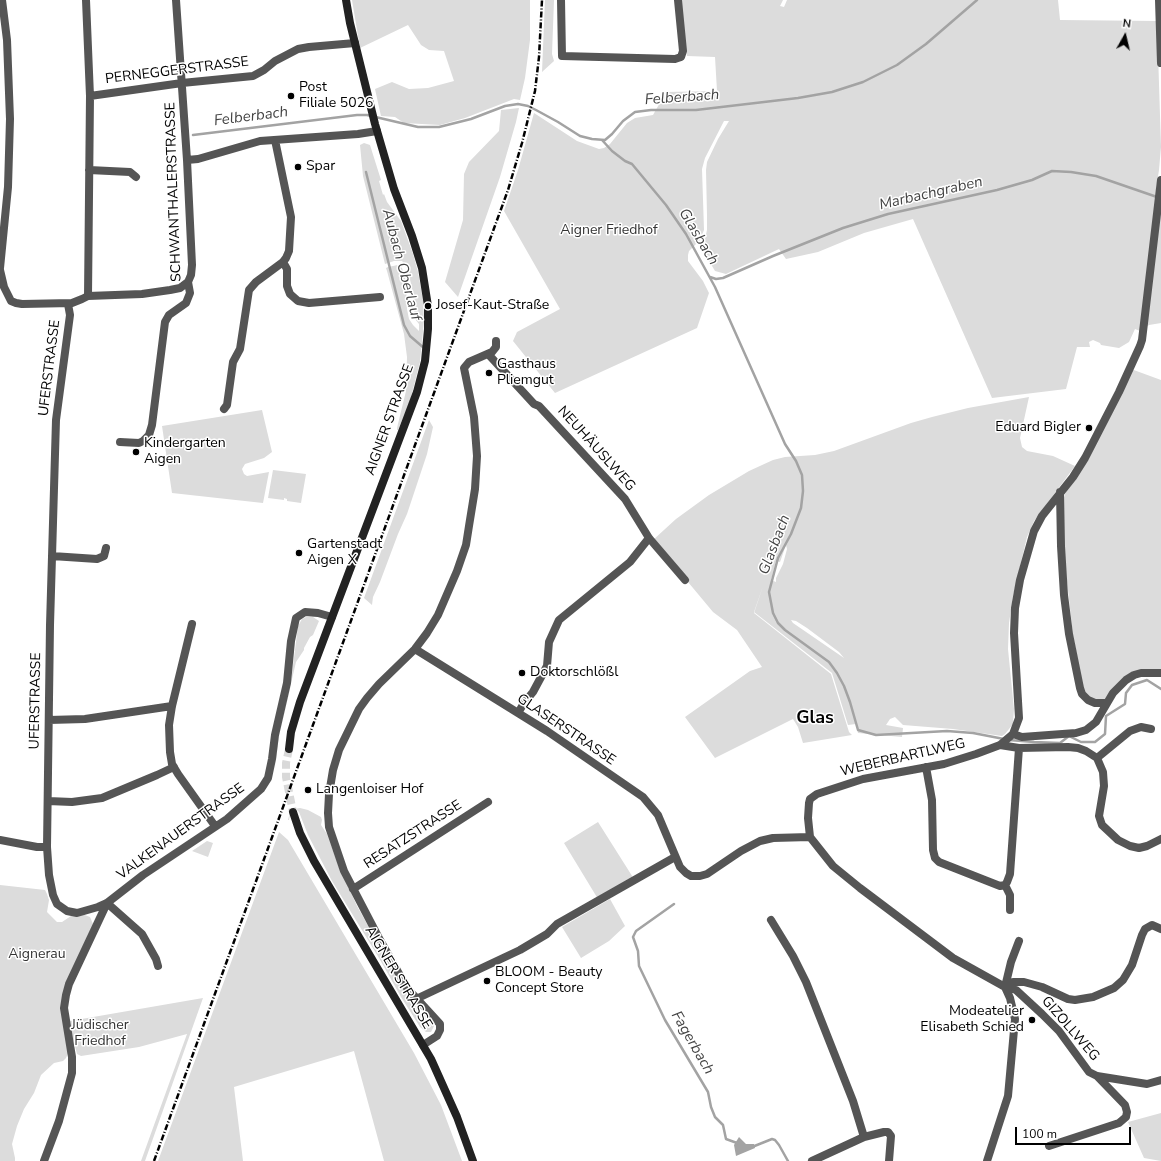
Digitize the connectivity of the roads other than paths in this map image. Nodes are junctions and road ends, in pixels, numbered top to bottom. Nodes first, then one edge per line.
1 (2, 0) edge
2 (86, 0) edge
3 (176, 0) edge
4 (346, 0) edge
5 (561, 0) edge
6 (678, 0) edge
7 (1158, 0) edge
8 (355, 43) junction
9 (1161, 63) edge
10 (182, 83) junction
11 (90, 96) junction
12 (377, 131) junction
13 (275, 140) junction
14 (187, 160) junction
15 (89, 170) junction
16 (136, 177) dead end
17 (1161, 180) edge
18 (282, 262) junction
19 (0, 269) edge
20 (188, 282) junction
21 (88, 296) junction
22 (380, 297) dead end
23 (68, 304) junction
24 (496, 341) dead end
25 (489, 355) junction
26 (224, 409) dead end
27 (120, 442) dead end
28 (1060, 492) junction
29 (649, 538) junction
30 (106, 548) dead end
31 (52, 556) junction
32 (685, 580) dead end
33 (332, 617) junction
34 (192, 624) dead end
35 (415, 649) junction
36 (1161, 674) edge
37 (1107, 702) junction
38 (172, 706) junction
39 (518, 713) junction
40 (50, 720) junction
41 (1151, 729) dead end
42 (1014, 731) junction
43 (1000, 745) junction
44 (1019, 748) junction
45 (288, 749) tunnel mouth
46 (1097, 758) junction
47 (174, 766) junction
48 (926, 767) junction
49 (48, 801) junction
50 (488, 802) dead end
51 (293, 812) tunnel mouth
52 (215, 826) junction
53 (810, 837) junction
54 (1161, 839) edge
55 (0, 840) edge
56 (47, 847) junction
57 (675, 857) junction
58 (1005, 885) junction
59 (353, 889) junction
60 (107, 903) junction
61 (1010, 910) dead end
62 (83, 912) junction
63 (771, 920) dead end
64 (95, 929) junction
65 (1161, 929) edge
66 (1020, 941) dead end
67 (158, 966) dead end
68 (1005, 987) junction
69 (416, 1000) junction
70 (423, 1045) junction
71 (1097, 1076) junction
72 (1161, 1080) edge
73 (864, 1137) junction
74 (1049, 1146) dead end
75 (44, 1161) edge
76 (473, 1161) edge
77 (812, 1161) edge
78 (889, 1161) edge
79 (987, 1161) edge

1 - 19 street
2 - 11 street
3 - 10 street, SCHWANTHALERSTRASSE
4 - 8 main road, AIGNER STRASSE
5 - 6 street
7 - 9 street
8 - 10 street, PERNEGGERSTRASSE
8 - 12 main road, AIGNER STRASSE
10 - 11 street, PERNEGGERSTRASSE
10 - 14 street, SCHWANTHALERSTRASSE
11 - 15 street
12 - 13 street
12 - 33 main road, AIGNER STRASSE
13 - 14 street
13 - 18 street
14 - 20 street, SCHWANTHALERSTRASSE
15 - 16 street
15 - 21 street
17 - 28 street
18 - 22 street
18 - 26 street
19 - 23 street
20 - 21 street
20 - 27 street, SCHWANTHALERSTRASSE
21 - 23 street
23 - 31 street, UFERSTRASSE
24 - 25 street
25 - 29 street, NEUHÄUSLWEG
25 - 35 street
28 - 37 street
28 - 42 street
29 - 32 street, NEUHÄUSLWEG
29 - 39 street
30 - 31 street
31 - 40 street, UFERSTRASSE
33 - 45 main road, AIGNER STRASSE
33 - 52 street, VALKENAUERSTRASSE
34 - 38 street
35 - 39 street, GLASERSTRASSE
35 - 59 street
36 - 37 street
37 - 42 street
38 - 40 street
38 - 47 street
39 - 57 street, GLASERSTRASSE
40 - 49 street, UFERSTRASSE
41 - 46 street
42 - 43 street, WEBERBARTLWEG
43 - 44 street
43 - 48 street, WEBERBARTLWEG
44 - 46 street
44 - 58 street
46 - 54 street
47 - 49 street
47 - 52 street
48 - 53 street, WEBERBARTLWEG
48 - 58 street
49 - 56 street, UFERSTRASSE
50 - 59 street, RESATZSTRASSE
51 - 70 main road, AIGNER STRASSE
52 - 60 street, VALKENAUERSTRASSE
53 - 57 street, GLASERSTRASSE
53 - 68 street, GIZOLLWEG
55 - 56 street
56 - 62 street, UFERSTRASSE
57 - 69 street
58 - 61 street
59 - 69 street
60 - 62 street, UFERSTRASSE
60 - 64 street
60 - 67 street
62 - 64 street
63 - 73 street
64 - 75 street
65 - 68 street
66 - 68 street
68 - 71 street, GIZOLLWEG
68 - 79 street
69 - 70 street
70 - 76 main road, AIGNER STRASSE
71 - 72 street, GIZOLLWEG
71 - 74 street, GIZOLLWEG
73 - 77 street
73 - 78 street

